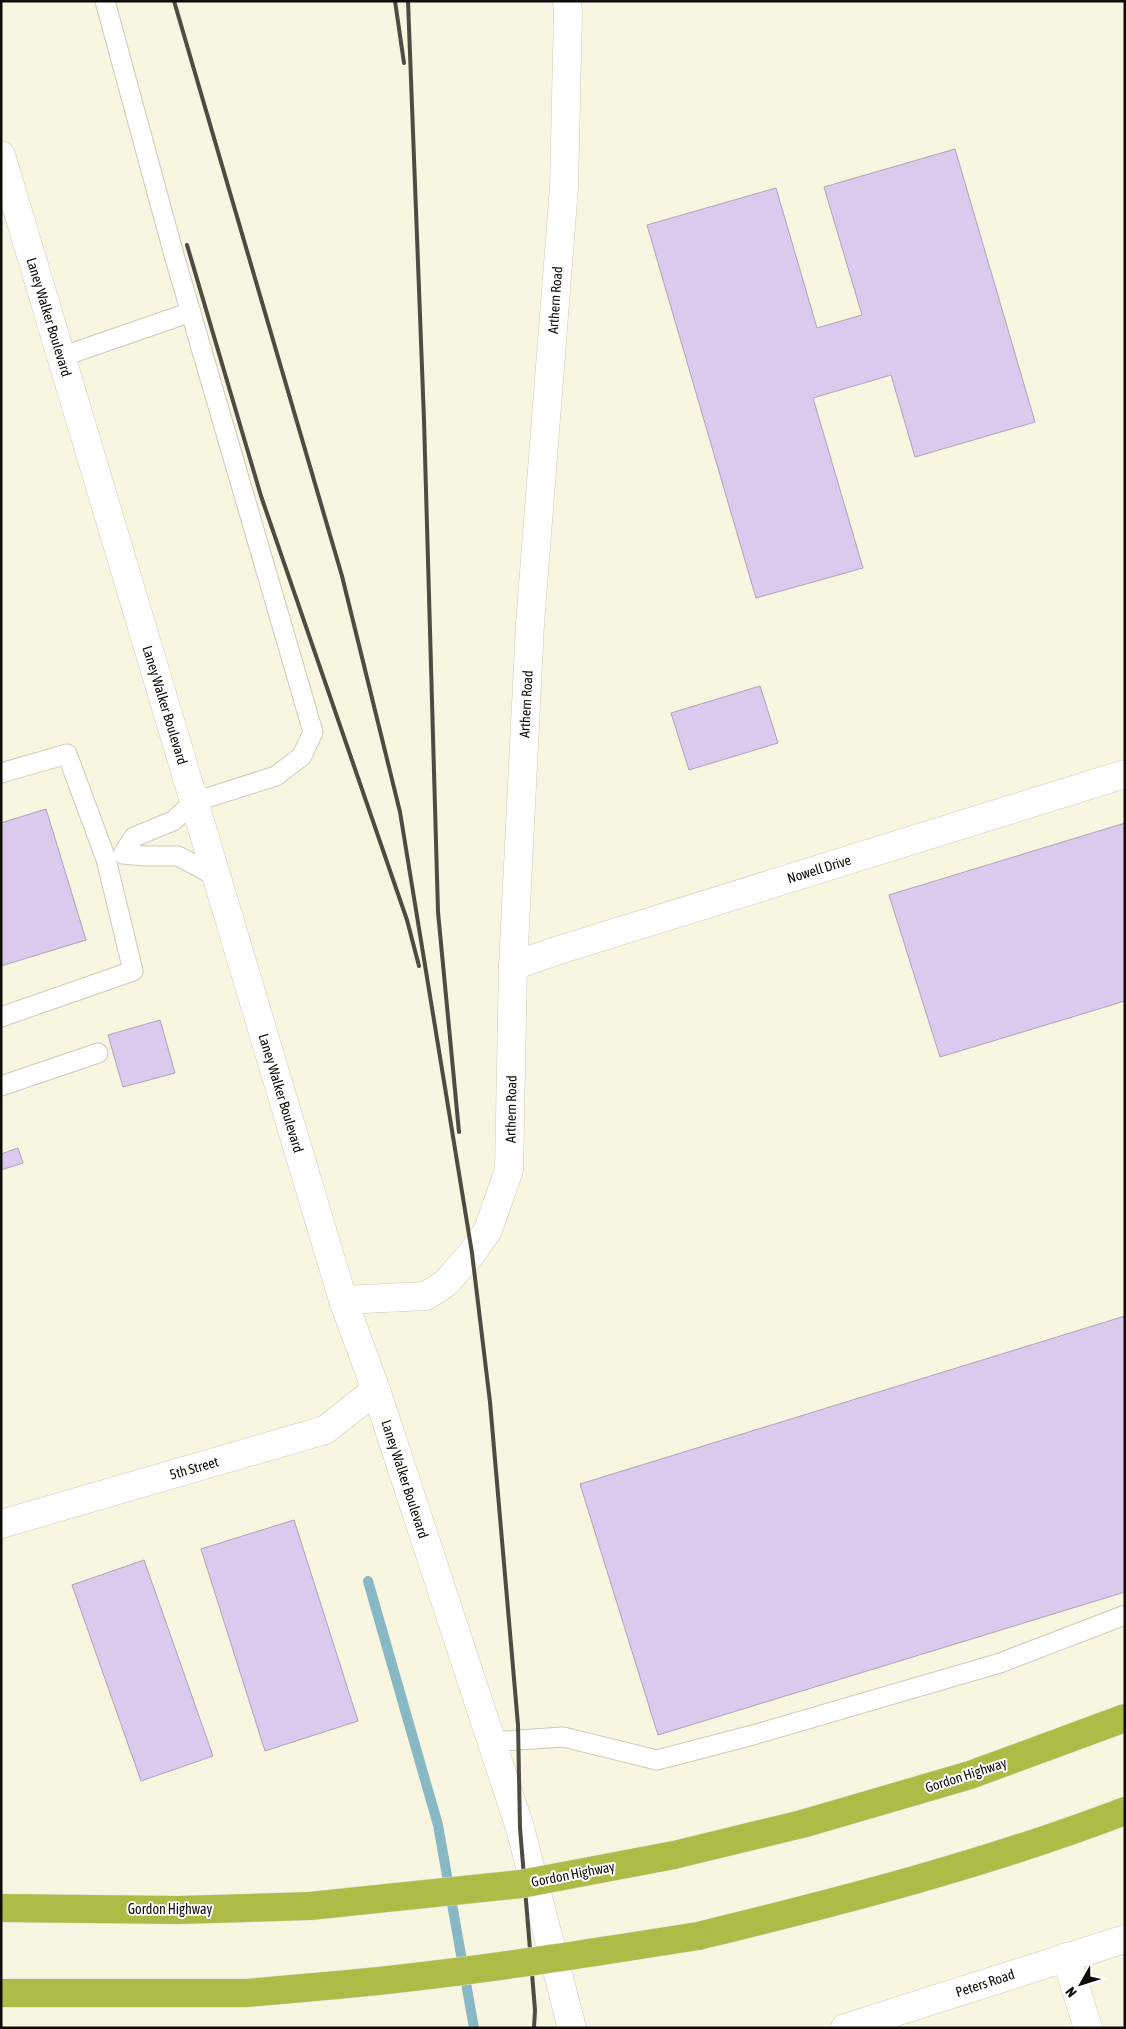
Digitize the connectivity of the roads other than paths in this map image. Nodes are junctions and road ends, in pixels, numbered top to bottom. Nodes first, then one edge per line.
1 (105, 1) edge
2 (567, 1) edge
3 (4, 172) edge
4 (191, 312) junction
5 (61, 356) junction
6 (1, 773) edge
7 (1125, 774) edge
8 (194, 802) junction
9 (115, 857) junction
10 (217, 877) junction
11 (513, 966) junction
12 (1, 1017) edge
13 (98, 1053) dead end
14 (1, 1086) edge
15 (343, 1300) junction
16 (376, 1390) junction
17 (1, 1524) edge
18 (1125, 1614) edge
19 (1125, 1718) edge
20 (491, 1742) junction
21 (1125, 1811) edge
22 (1, 1889) edge
23 (1, 1908) edge
24 (178, 1910) junction
25 (1125, 1939) edge
26 (1066, 1957) junction
27 (1, 1993) edge
28 (572, 2028) edge
29 (845, 2028) edge
30 (1088, 2028) edge

1 - 4 lane
2 - 11 street, Arthern Road
3 - 5 street, Laney Walker Boulevard
4 - 5 lane
4 - 8 lane
5 - 8 street, Laney Walker Boulevard
6 - 9 lane
7 - 11 street, Nowell Drive
8 - 9 lane
8 - 10 street, Laney Walker Boulevard
9 - 10 lane
9 - 12 lane
10 - 15 street, Laney Walker Boulevard
11 - 15 street, Arthern Road
13 - 14 lane
15 - 16 street, Laney Walker Boulevard
16 - 17 street, 5th Street
16 - 20 street, Laney Walker Boulevard
18 - 20 lane
19 - 24 highway, Gordon Highway, bridge
20 - 28 street, Laney Walker Boulevard
21 - 27 highway, bridge
22 - 24 highway
23 - 24 highway, Gordon Highway
25 - 26 street, Peters Road
26 - 29 street, Peters Road
26 - 30 street

